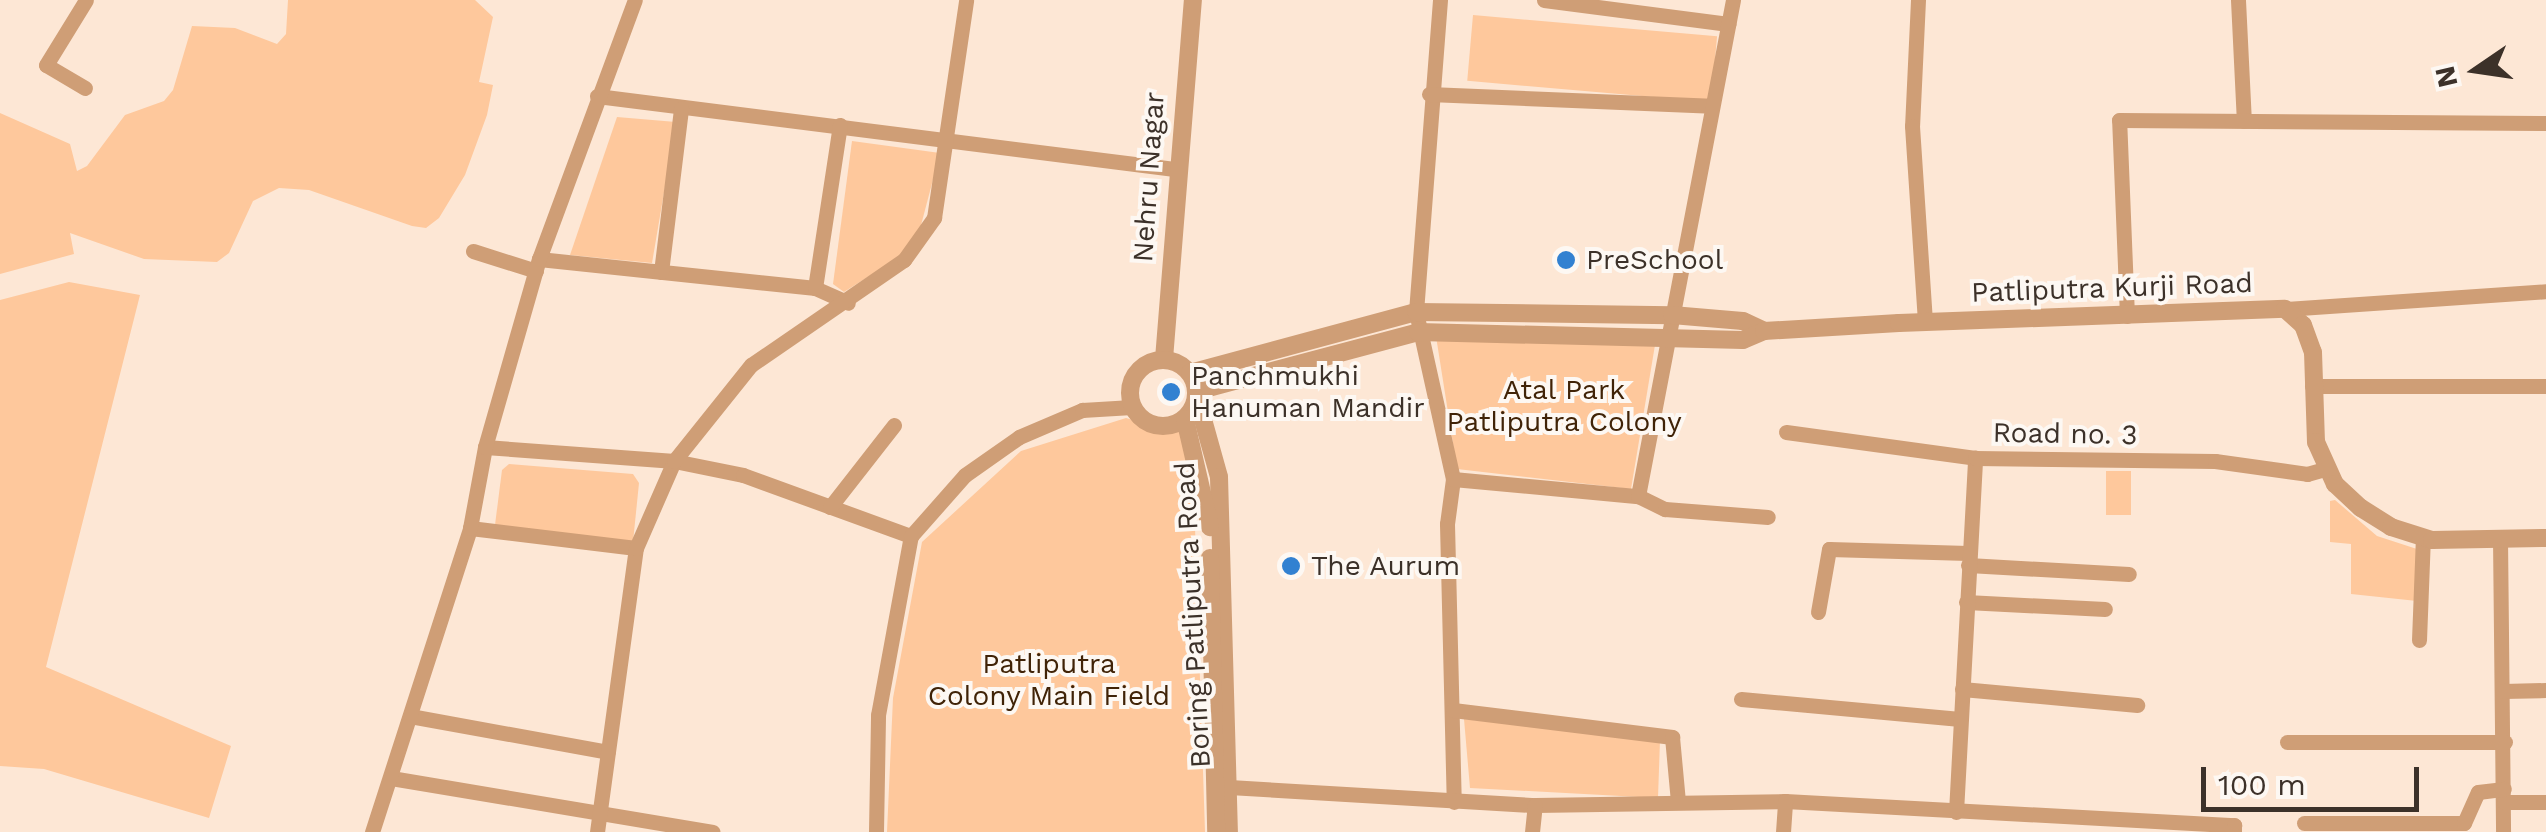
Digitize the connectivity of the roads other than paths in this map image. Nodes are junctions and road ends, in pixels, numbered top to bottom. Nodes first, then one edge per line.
1 (86, 0) edge
2 (634, 0) edge
3 (966, 0) edge
4 (1192, 0) edge
5 (1440, 0) edge
6 (1544, 0) edge
7 (1733, 0) edge
8 (1918, 0) edge
9 (2238, 0) edge
10 (1728, 24) junction
11 (85, 88) dead end
12 (1429, 94) junction
13 (597, 96) junction
14 (1711, 106) junction
15 (682, 108) junction
16 (2244, 121) junction
17 (2546, 123) edge
18 (840, 125) junction
19 (950, 140) junction
20 (1174, 169) junction
21 (473, 251) dead end
22 (538, 265) junction
23 (661, 272) junction
24 (815, 288) junction
25 (2546, 290) edge
26 (848, 303) junction
27 (2285, 309) junction
28 (1416, 312) junction
29 (1672, 315) junction
30 (2128, 316) junction
31 (1925, 322) junction
32 (1764, 331) junction
33 (1418, 332) junction
34 (1668, 336) junction
35 (1164, 359) junction
36 (1190, 373) junction
37 (2312, 386) junction
38 (2546, 386) edge
39 (1197, 394) junction
40 (1132, 407) junction
41 (1186, 419) junction
42 (894, 425) dead end
43 (1786, 432) dead end
44 (485, 447) junction
45 (1975, 458) junction
46 (674, 461) junction
47 (2328, 468) junction
48 (1453, 479) junction
49 (1638, 496) junction
50 (830, 507) junction
51 (1768, 516) dead end
52 (470, 528) junction
53 (911, 536) junction
54 (2423, 537) junction
55 (2500, 538) junction
56 (2546, 538) edge
57 (636, 548) junction
58 (1968, 559) junction
59 (2129, 574) dead end
60 (1966, 602) junction
61 (2105, 609) dead end
62 (1818, 612) dead end
63 (1218, 633) junction
64 (2419, 640) dead end
65 (1962, 688) junction
66 (2546, 690) edge
67 (2504, 691) junction
68 (1741, 699) dead end
69 (2137, 706) dead end
70 (1454, 710) junction
71 (410, 716) junction
72 (1960, 719) junction
73 (2287, 742) dead end
74 (2505, 742) junction
75 (608, 752) junction
76 (391, 778) junction
77 (1229, 787) junction
78 (2504, 796) junction
79 (1784, 801) junction
80 (1454, 802) junction
81 (1678, 802) junction
82 (2546, 802) edge
83 (1535, 805) junction
84 (1956, 812) junction
85 (2304, 823) dead end
86 (598, 824) edge
87 (2072, 825) edge
88 (2353, 828) edge
89 (372, 832) edge
90 (713, 832) edge
91 (876, 832) edge
92 (1216, 832) edge
93 (1229, 832) edge
94 (1532, 832) edge
95 (1784, 832) edge
96 (2234, 832) edge
97 (2504, 832) edge

1 - 11 street
2 - 13 street
3 - 19 street
4 - 20 street, Nehru Nagar
5 - 12 street
6 - 10 street
7 - 10 street
8 - 31 street
9 - 16 street
10 - 14 street
12 - 14 street
12 - 28 street
13 - 15 street
13 - 22 street
14 - 29 street
15 - 18 street
15 - 23 street
16 - 17 street
16 - 30 street
18 - 19 street
18 - 24 street
19 - 20 street
19 - 26 street
20 - 35 street, Nehru Nagar
21 - 22 street
22 - 23 street
22 - 44 street
23 - 24 street
24 - 26 street
25 - 27 street
26 - 46 street
27 - 30 street, Patliputra Kurji Road
27 - 37 street, Patliputra Kurji Road
28 - 29 street, Patliputra Kurji Road
28 - 33 street
28 - 36 street, Patliputra Kurji Road
29 - 32 street, Patliputra Kurji Road
29 - 34 street
30 - 31 street, Patliputra Kurji Road
31 - 32 street, Patliputra Kurji Road
32 - 34 street, Patliputra Kurji Road
33 - 34 street, Patliputra Kurji Road
33 - 39 street, Patliputra Kurji Road
33 - 48 street
34 - 49 street
35 - 36 street
35 - 40 street
36 - 39 street
37 - 38 street
37 - 47 street, Patliputra Kurji Road
39 - 41 street
39 - 63 street, Boring Patliputra Road
40 - 41 street
40 - 53 street
41 - 63 street, Boring Patliputra Road
42 - 50 street
43 - 45 street
44 - 46 street
44 - 52 street
45 - 47 street, Road no. 3
45 - 58 street, Road no. 3
46 - 50 street
46 - 57 street
47 - 54 street, Patliputra Kurji Road
48 - 49 street
48 - 70 street
49 - 51 street
50 - 53 street
52 - 57 street
52 - 71 street
53 - 91 street
54 - 55 street, Patliputra Kurji Road
54 - 64 street
55 - 56 street, Patliputra Kurji Road
55 - 67 street
57 - 75 street
58 - 59 street
58 - 60 street, Road no. 3
58 - 62 street
60 - 61 street
60 - 65 street, Road no. 3
63 - 77 street, Boring Patliputra Road
63 - 92 street, Boring Patliputra Road
65 - 69 street
65 - 72 street, Road no. 3
66 - 67 street
67 - 74 street
68 - 72 street
70 - 80 street
70 - 81 street
71 - 75 street
71 - 76 street
72 - 84 street, Road no. 3
73 - 74 street
74 - 78 street
75 - 86 street
76 - 86 street
76 - 89 street
77 - 80 street
77 - 93 street, Boring Patliputra Road
78 - 82 street
78 - 88 street
78 - 97 street
79 - 81 street
79 - 84 street
79 - 95 street
80 - 83 street
81 - 83 street
83 - 94 street
84 - 87 street
85 - 88 street
86 - 90 street
87 - 96 street

